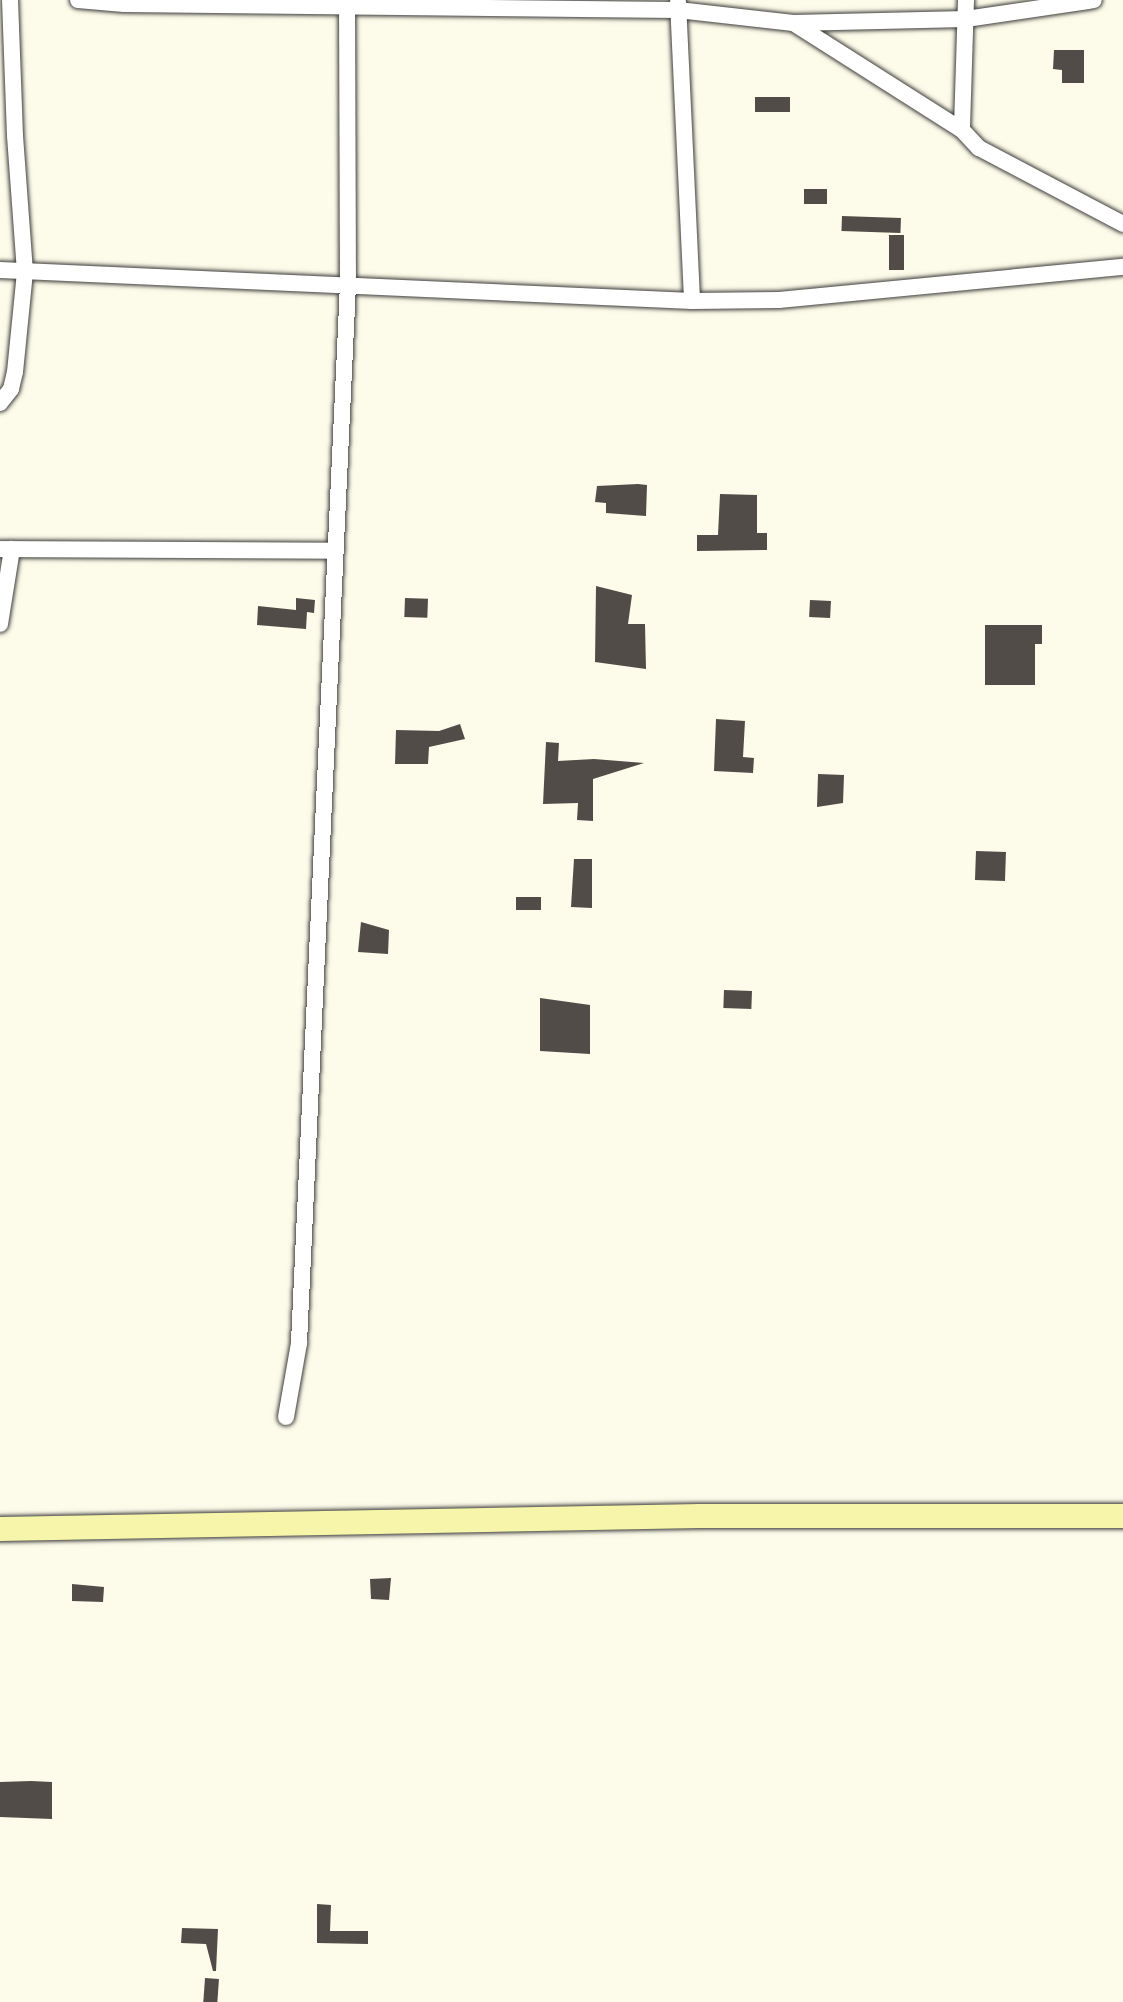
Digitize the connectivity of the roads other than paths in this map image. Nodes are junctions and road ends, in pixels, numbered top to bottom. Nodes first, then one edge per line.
1 (10, 0) edge
2 (78, 0) edge
3 (966, 0) edge
4 (1094, 0) edge
5 (347, 4) edge
6 (678, 5) edge
7 (966, 19) junction
8 (793, 23) junction
9 (962, 130) junction
10 (7, 135) edge
11 (1123, 224) edge
12 (1123, 267) edge
13 (0, 270) edge
14 (25, 272) junction
15 (348, 286) junction
16 (692, 301) junction
17 (0, 403) edge
18 (6, 549) edge
19 (333, 551) junction
20 (0, 624) edge
21 (286, 1417) dead end
22 (1123, 1516) edge
23 (0, 1529) edge

1 - 10 street
2 - 5 street
3 - 7 street
4 - 7 street
5 - 6 street
5 - 15 street
6 - 8 street
6 - 16 street
7 - 8 street
7 - 9 street
8 - 9 street
9 - 11 street
10 - 14 street
12 - 16 street
13 - 14 street
14 - 15 street
14 - 17 street
15 - 16 street
15 - 19 street
18 - 19 street
18 - 20 street
19 - 21 street
22 - 23 main road

